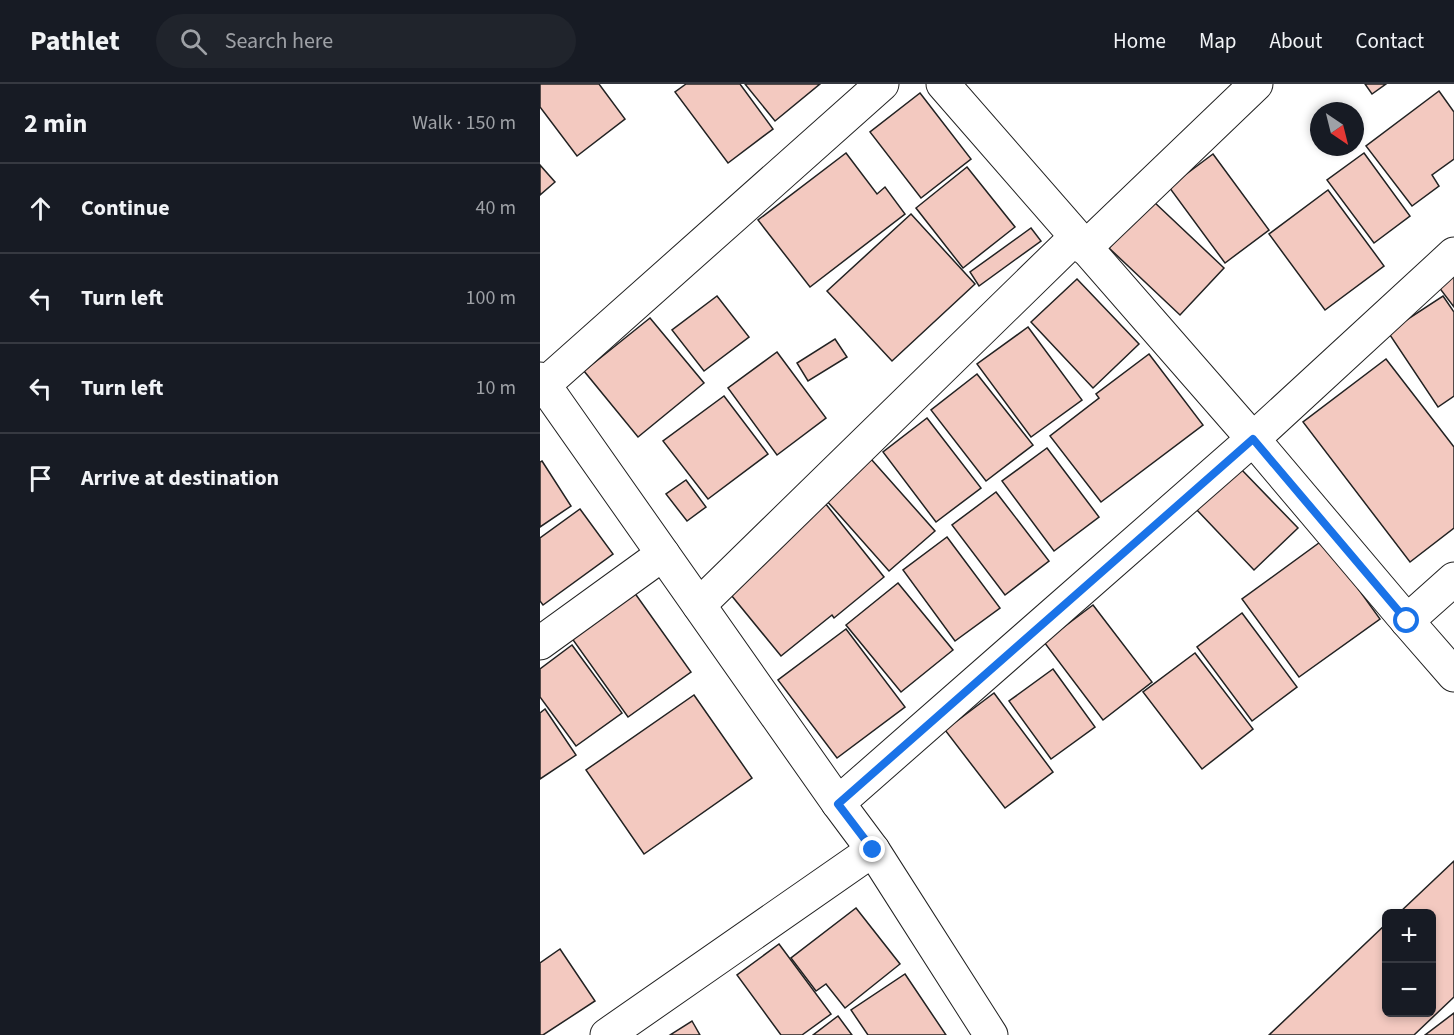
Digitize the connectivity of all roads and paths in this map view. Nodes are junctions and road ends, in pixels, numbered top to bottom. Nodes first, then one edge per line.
1 (882, 84) edge
2 (943, 84) edge
3 (1256, 84) edge
4 (1081, 243) junction
5 (1454, 254) edge
6 (542, 382) edge
7 (1253, 439) junction
8 (663, 554) junction
9 (1454, 579) edge
10 (699, 605) junction
11 (1407, 621) junction
12 (540, 643) edge
13 (1454, 675) edge
14 (838, 804) junction
15 (873, 850) junction
16 (607, 1035) edge
17 (991, 1035) edge

1 - 6 street
2 - 4 street
3 - 4 street
4 - 7 street
4 - 10 street
5 - 7 street
6 - 8 street
7 - 11 street
7 - 14 street
8 - 10 street
8 - 12 street
9 - 11 street
10 - 14 street
11 - 13 street
14 - 15 street
15 - 16 street
15 - 17 street

